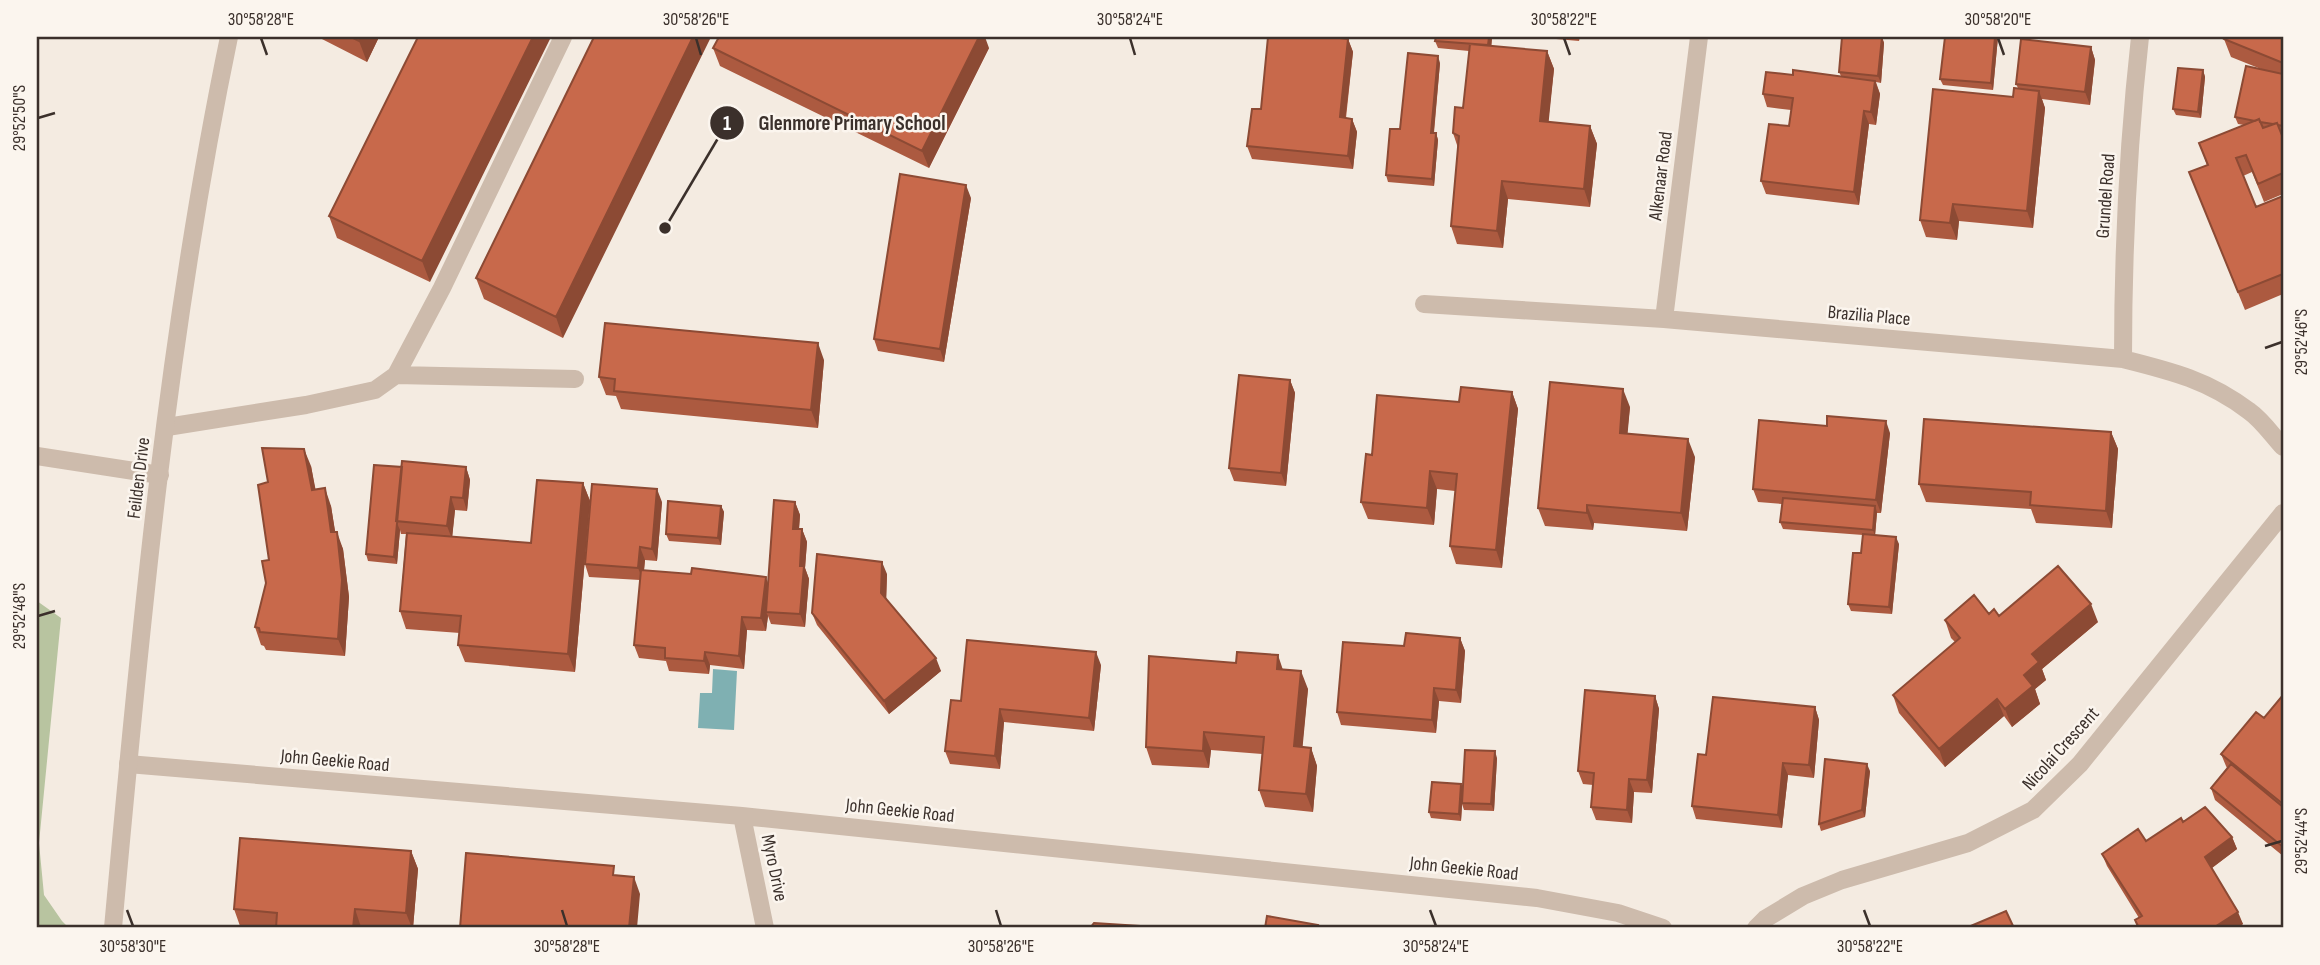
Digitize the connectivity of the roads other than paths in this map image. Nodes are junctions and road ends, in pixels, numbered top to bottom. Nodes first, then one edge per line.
1 (229, 37) edge
2 (563, 37) edge
3 (1699, 37) edge
4 (2140, 37) edge
5 (1424, 304) dead end
6 (1664, 319) junction
7 (2123, 359) junction
8 (396, 375) junction
9 (575, 379) dead end
10 (167, 427) junction
11 (2283, 447) edge
12 (37, 456) edge
13 (160, 475) junction
14 (2283, 513) edge
15 (128, 764) junction
16 (742, 816) junction
17 (113, 928) edge
18 (765, 928) edge
19 (1663, 928) edge
20 (1756, 928) edge

1 - 10 street, Feilden Drive
2 - 8 street
3 - 6 street, Alkenaar Road
4 - 7 street, Grundel Road
5 - 6 street, Brazilia Place
6 - 7 street, Brazilia Place
7 - 11 street, Brazilia Place
8 - 9 street
8 - 10 street
10 - 13 street, Feilden Drive
12 - 13 street
13 - 15 street, Feilden Drive
14 - 20 street, Nicolai Crescent
15 - 16 street, John Geekie Road
15 - 17 street, Feilden Drive
16 - 18 street, Myro Drive
16 - 19 street, John Geekie Road

